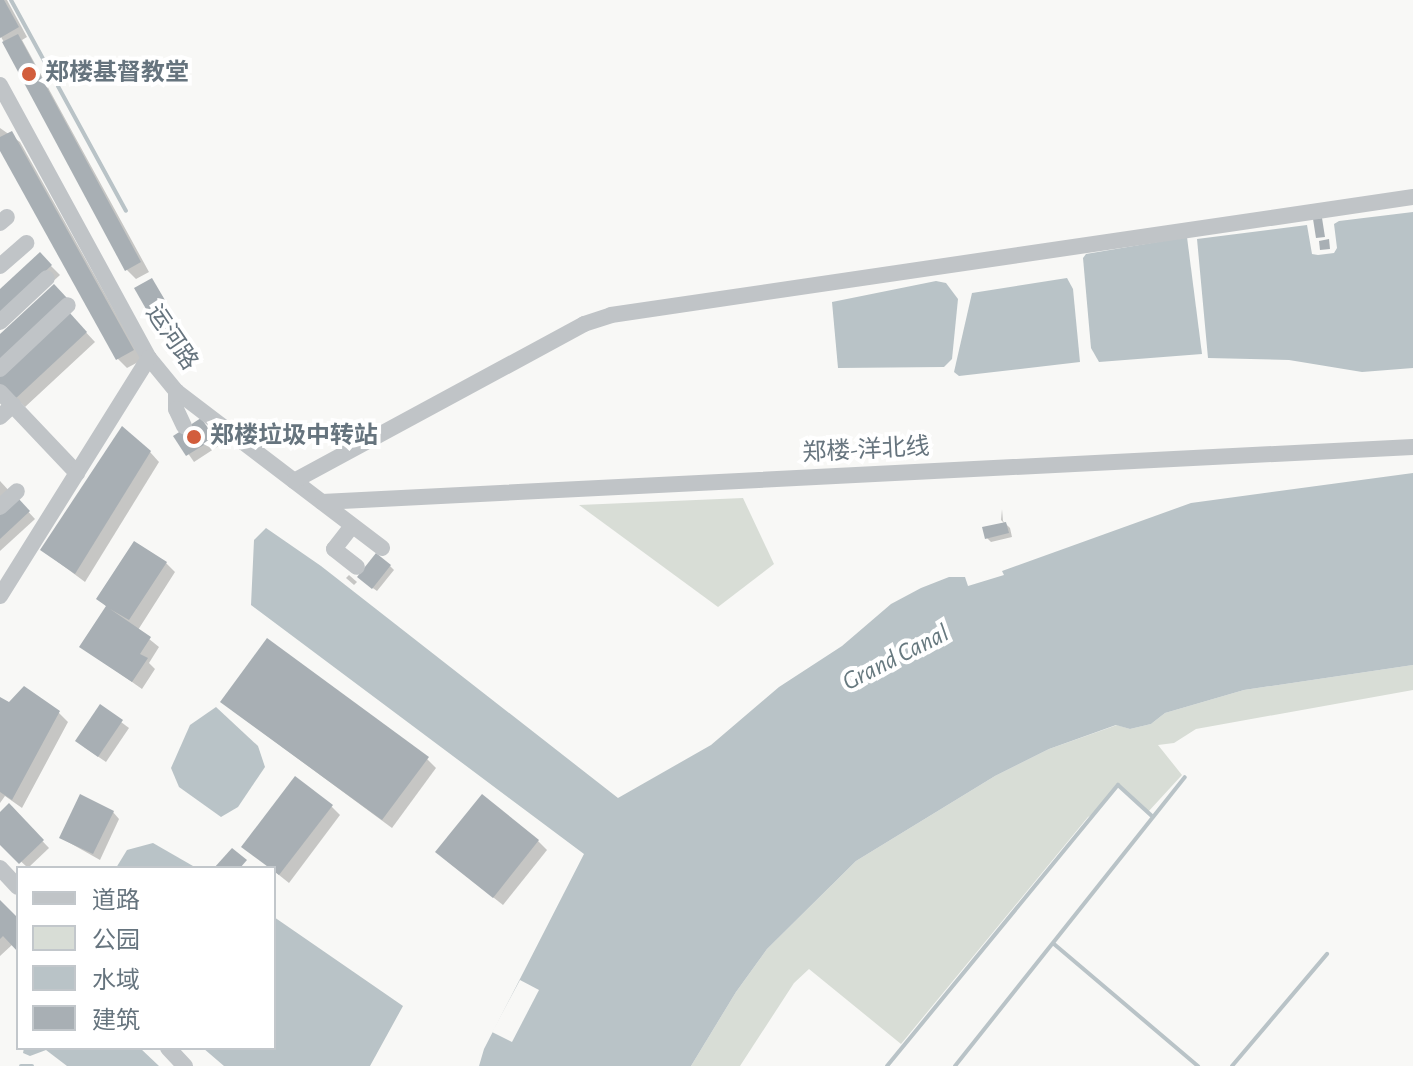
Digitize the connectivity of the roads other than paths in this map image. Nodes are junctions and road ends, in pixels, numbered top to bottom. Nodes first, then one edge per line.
1 (1, 88) edge
2 (1413, 197) edge
3 (26, 243) dead end
4 (0, 266) edge
5 (47, 278) dead end
6 (68, 305) dead end
7 (0, 322) edge
8 (149, 358) junction
9 (0, 369) edge
10 (176, 391) junction
11 (0, 392) edge
12 (6, 411) edge
13 (184, 426) dead end
14 (1413, 447) edge
15 (77, 473) junction
16 (294, 481) junction
17 (17, 491) dead end
18 (322, 502) junction
19 (0, 507) edge
20 (352, 526) junction
21 (382, 548) dead end
22 (357, 567) dead end
23 (0, 596) edge
24 (0, 868) edge
25 (16, 885) edge
26 (170, 1050) edge
27 (185, 1066) edge

1 - 8 street, 运河路
2 - 16 street
3 - 4 street
5 - 7 street
6 - 9 street
8 - 10 street, 运河路
8 - 15 street
10 - 13 street
10 - 16 street, 运河路
11 - 12 street
12 - 15 street
14 - 18 street, 郑楼-洋北线
15 - 23 street
16 - 18 street, 运河路
17 - 19 street
18 - 20 street, 运河路
20 - 21 street, 运河路
20 - 22 street
24 - 25 street
26 - 27 street

